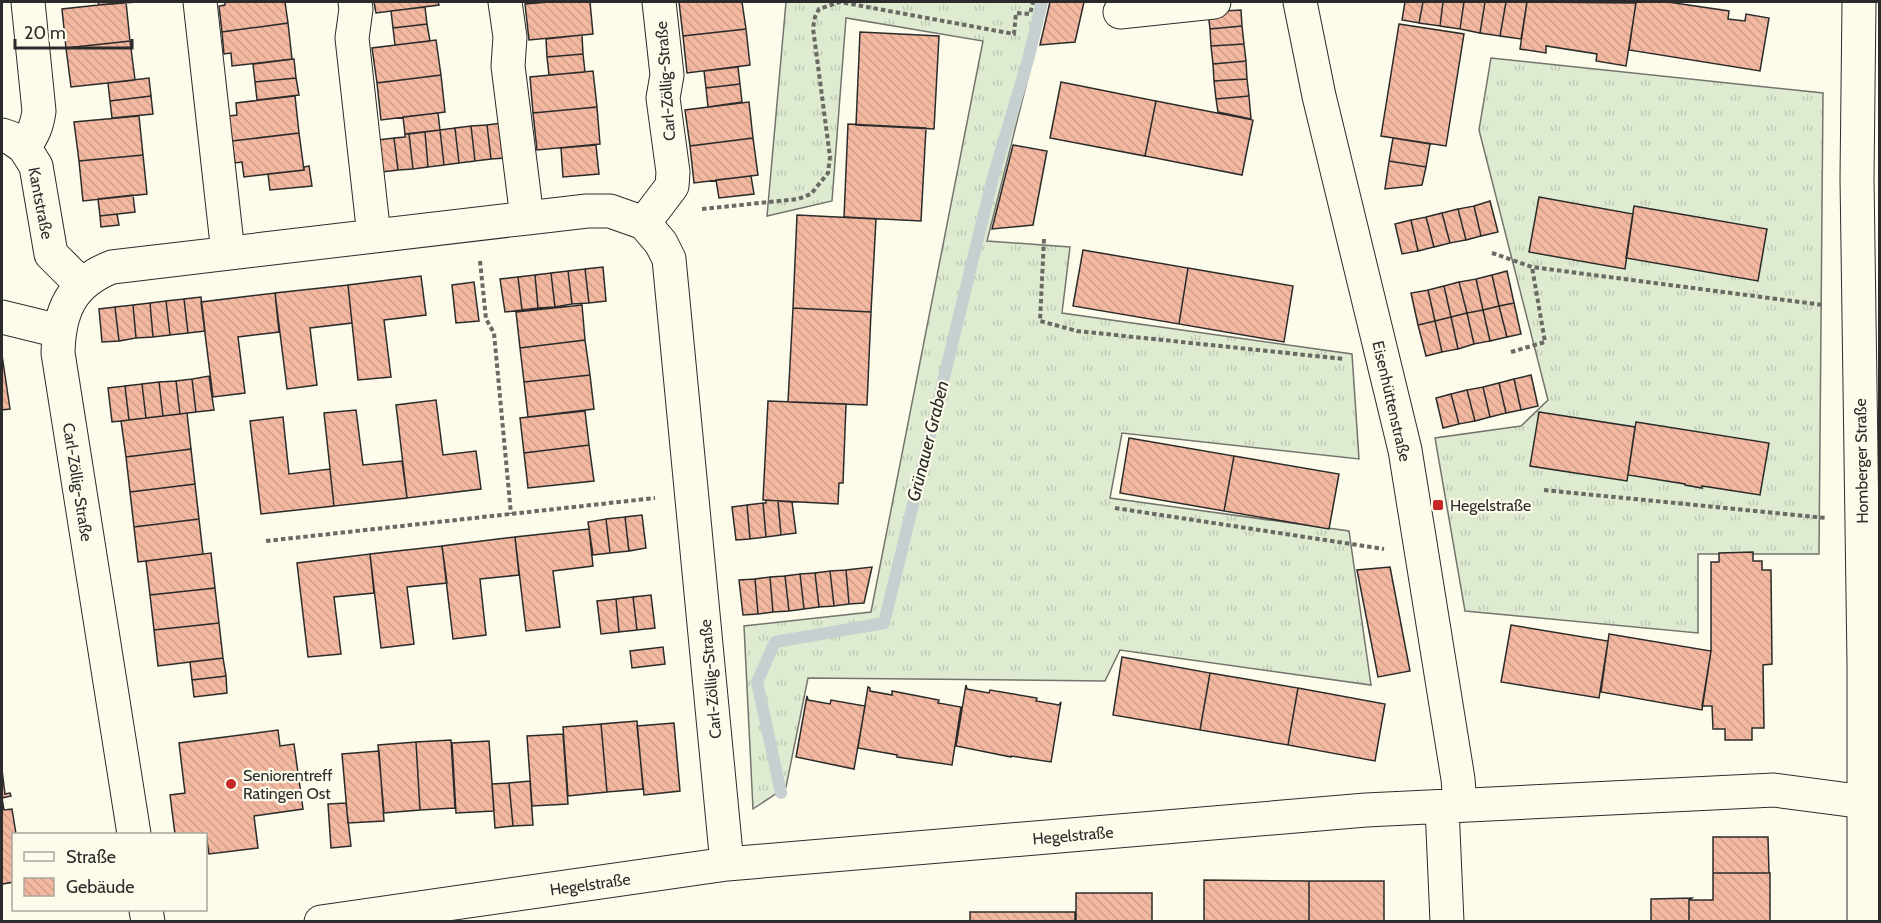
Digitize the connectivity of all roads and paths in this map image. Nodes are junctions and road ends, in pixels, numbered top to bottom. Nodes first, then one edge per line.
1 (28, 2) edge
2 (200, 2) edge
3 (355, 2) edge
4 (505, 2) edge
5 (659, 2) edge
6 (1033, 2) edge
7 (1214, 2) edge
8 (1300, 2) edge
9 (1859, 2) edge
10 (1120, 12) dead end
11 (1869, 81) edge
12 (13, 141) edge
13 (527, 218) junction
14 (647, 219) junction
15 (374, 236) junction
16 (1044, 239) dead end
17 (228, 253) junction
18 (1492, 253) dead end
19 (1532, 267) junction
20 (82, 285) junction
21 (484, 296) dead end
22 (1828, 306) dead end
23 (2, 317) edge
24 (59, 331) junction
25 (1511, 352) dead end
26 (1384, 363) junction
27 (1544, 490) dead end
28 (692, 494) junction
29 (1114, 508) dead end
30 (511, 514) junction
31 (1832, 518) dead end
32 (266, 541) dead end
33 (1422, 555) junction
34 (1872, 803) edge
35 (1451, 806) junction
36 (134, 833) edge
37 (727, 864) junction
38 (321, 921) edge
39 (1447, 921) edge
40 (1864, 921) edge

1 - 12 street, Kantstraße
2 - 17 street
3 - 15 street
4 - 13 street
5 - 14 street, Carl-Zöllig-Straße
6 - 14 path
7 - 10 street
8 - 26 street, Eisenhüttenstraße
9 - 11 street, Homberger Straße
11 - 34 street, Homberger Straße
12 - 20 street, Kantstraße
13 - 14 street, Carl-Zöllig-Straße
13 - 15 street, Carl-Zöllig-Straße
14 - 28 street, Carl-Zöllig-Straße
15 - 17 street, Carl-Zöllig-Straße
16 - 26 path
17 - 20 street, Carl-Zöllig-Straße
18 - 19 path
19 - 22 path
19 - 25 path
20 - 24 street, Carl-Zöllig-Straße
21 - 30 path
23 - 24 street
24 - 36 street, Carl-Zöllig-Straße
26 - 33 street, Eisenhüttenstraße
27 - 31 path
28 - 30 path
28 - 37 street, Carl-Zöllig-Straße
29 - 33 path
30 - 32 path
33 - 35 street, Eisenhüttenstraße
34 - 35 street, Hegelstraße
34 - 40 street, Homberger Straße
35 - 37 street, Hegelstraße
35 - 39 street, Eisenhüttenstraße
37 - 38 street, Hegelstraße

